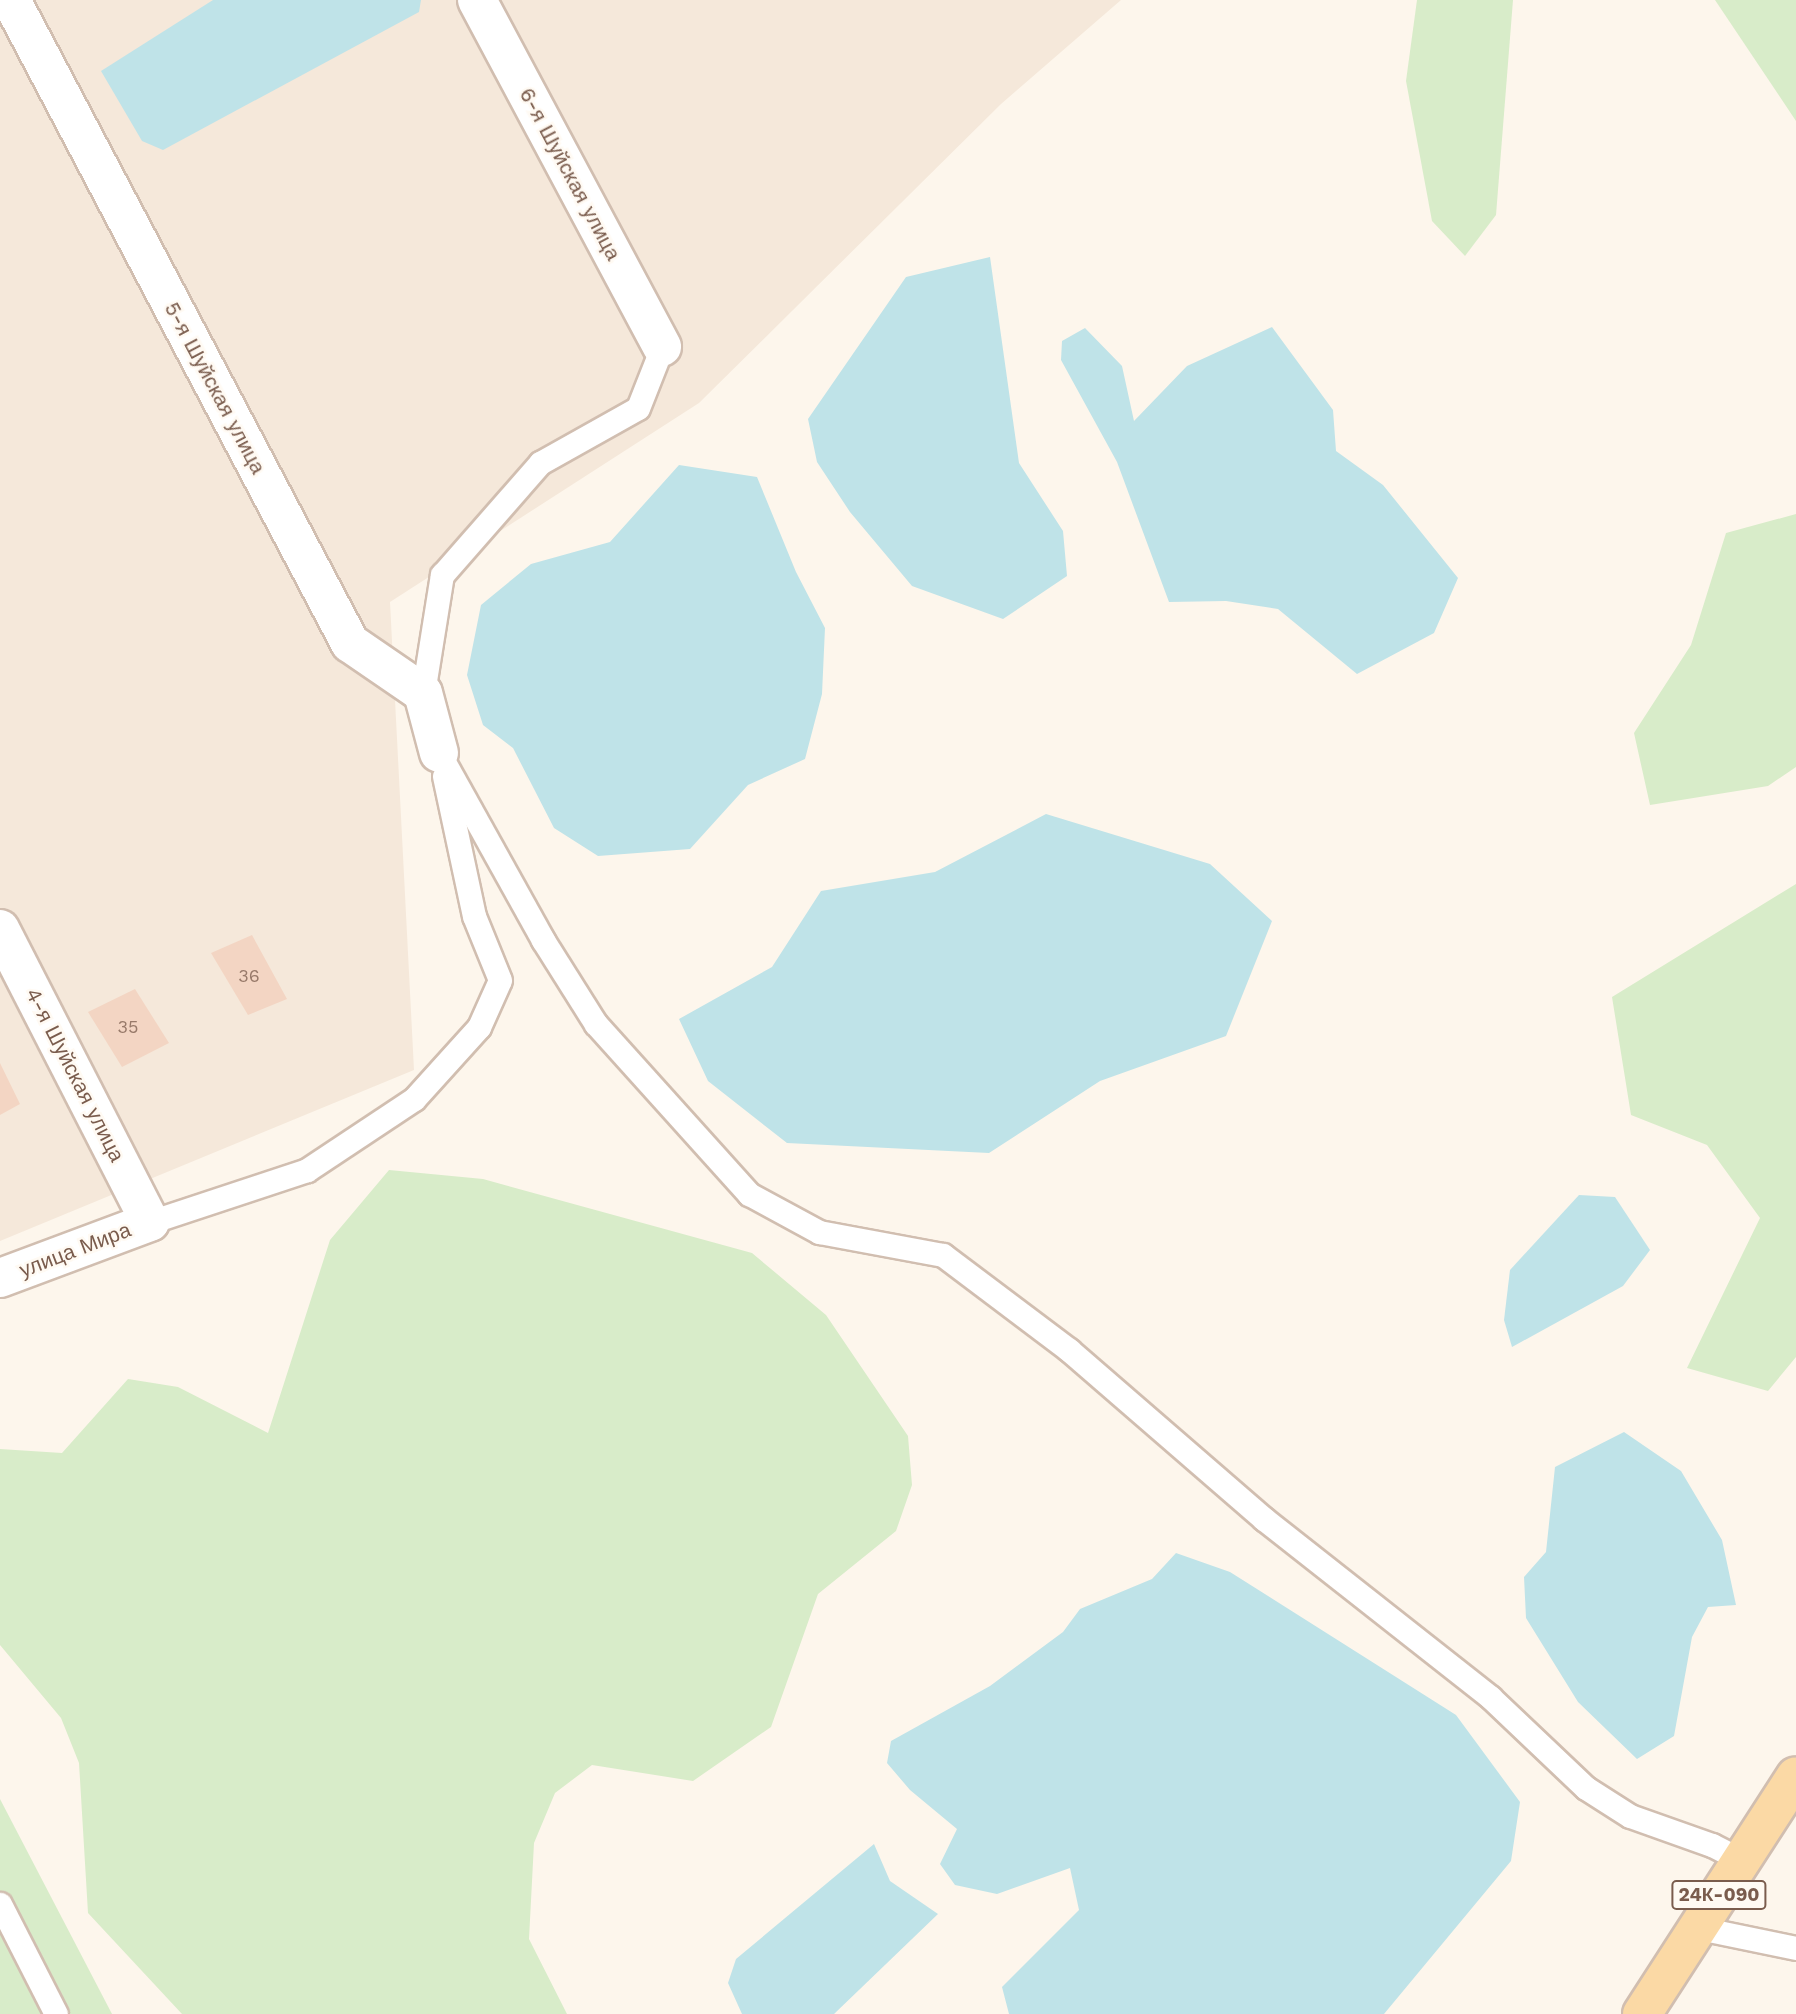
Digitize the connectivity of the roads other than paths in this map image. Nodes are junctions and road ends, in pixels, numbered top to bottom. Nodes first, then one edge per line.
1 (11, 0) edge
2 (477, 0) edge
3 (662, 347) joint
4 (423, 693) junction
5 (439, 753) junction
6 (0, 929) edge
7 (150, 1222) junction
8 (0, 1278) edge
9 (1796, 1776) edge
10 (1741, 1860) junction
11 (0, 1903) edge
12 (1699, 1928) junction
13 (1796, 1948) edge
14 (56, 2014) edge
15 (1642, 2014) edge

1 - 4 street, 5-я Шуйская улица
2 - 3 street, 6-я Шуйская улица
3 - 4 lane
4 - 5 street
5 - 7 lane
5 - 10 lane
6 - 7 street, 4-я Шуйская улица
7 - 8 street, улица Мира
9 - 10 main road, 24К-090
10 - 12 main road, 24К-090
11 - 14 lane
12 - 13 lane
12 - 15 main road, 24К-090

